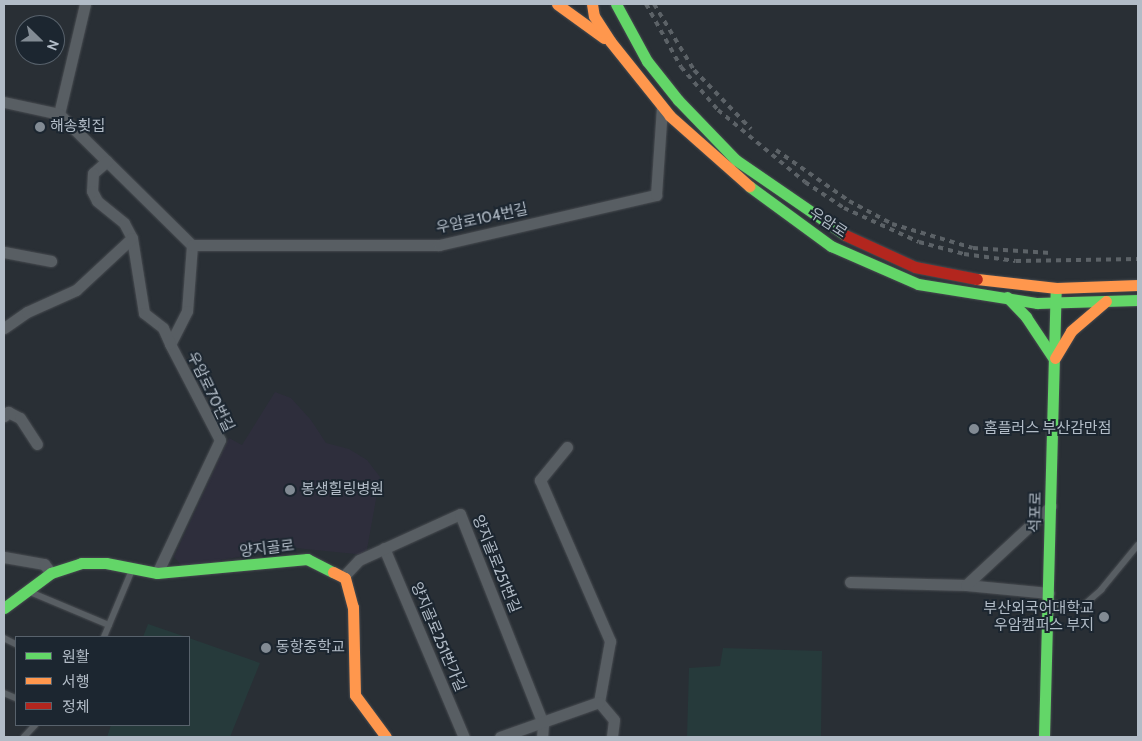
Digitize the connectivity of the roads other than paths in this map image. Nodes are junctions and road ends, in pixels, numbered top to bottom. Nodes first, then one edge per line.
1 (85, 4) edge
2 (557, 4) edge
3 (592, 4) edge
4 (616, 4) edge
5 (610, 42) junction
6 (4, 102) edge
7 (662, 107) junction
8 (59, 114) junction
9 (107, 161) junction
10 (132, 238) junction
11 (192, 245) junction
12 (4, 252) edge
13 (51, 261) dead end
14 (1138, 285) edge
15 (1056, 288) junction
16 (1007, 297) junction
17 (1138, 300) edge
18 (1106, 301) junction
19 (1056, 302) junction
20 (4, 328) edge
21 (170, 344) junction
22 (1055, 360) junction
23 (4, 416) edge
24 (37, 444) dead end
25 (567, 447) dead end
26 (1051, 506) junction
27 (1138, 545) edge
28 (384, 548) junction
29 (4, 557) edge
30 (133, 567) junction
31 (51, 573) junction
32 (156, 573) junction
33 (342, 577) junction
34 (850, 582) dead end
35 (966, 585) junction
36 (28, 591) junction
37 (1049, 598) junction
38 (4, 608) edge
39 (109, 625) junction
40 (104, 636) edge
41 (599, 702) junction
42 (543, 724) junction
43 (34, 726) edge
44 (24, 737) edge
45 (386, 737) edge
46 (464, 737) edge
47 (500, 737) edge
48 (542, 737) edge
49 (612, 737) edge
50 (1044, 737) edge

1 - 8 street
2 - 5 main road
3 - 5 main road, 우암로
4 - 15 main road, 우암로
5 - 7 main road, 우암로
6 - 8 street
7 - 11 street, 우암로104번길
7 - 16 main road, 우암로
8 - 9 street
9 - 10 street
9 - 11 street
10 - 20 street
10 - 21 street
11 - 21 street, 우암로70번길
12 - 13 street
14 - 15 main road, 우암로
15 - 19 main road, 석포로
16 - 19 main road, 우암로
16 - 22 main road
17 - 18 main road, 우암로
18 - 19 main road, 우암로
18 - 22 main road
19 - 22 main road, 석포로
21 - 32 street, 우암로70번길
22 - 26 main road, 석포로
23 - 24 street
25 - 41 street
26 - 35 street
26 - 37 main road, 석포로
27 - 37 lane
28 - 33 street, 양지골로251번길
28 - 42 street, 양지골로251번길
28 - 46 street, 양지골로251번가길
29 - 31 street
30 - 31 main road, 양지골로
30 - 32 main road, 양지골로
30 - 39 lane
31 - 36 main road, 양지골로
32 - 33 main road, 양지골로
33 - 45 main road
34 - 35 street
35 - 37 street
36 - 38 main road, 양지골로
36 - 39 lane
37 - 50 main road, 석포로
39 - 40 lane
41 - 42 street
41 - 49 street
42 - 47 street
42 - 48 street, 양지골로251번길
43 - 44 lane

